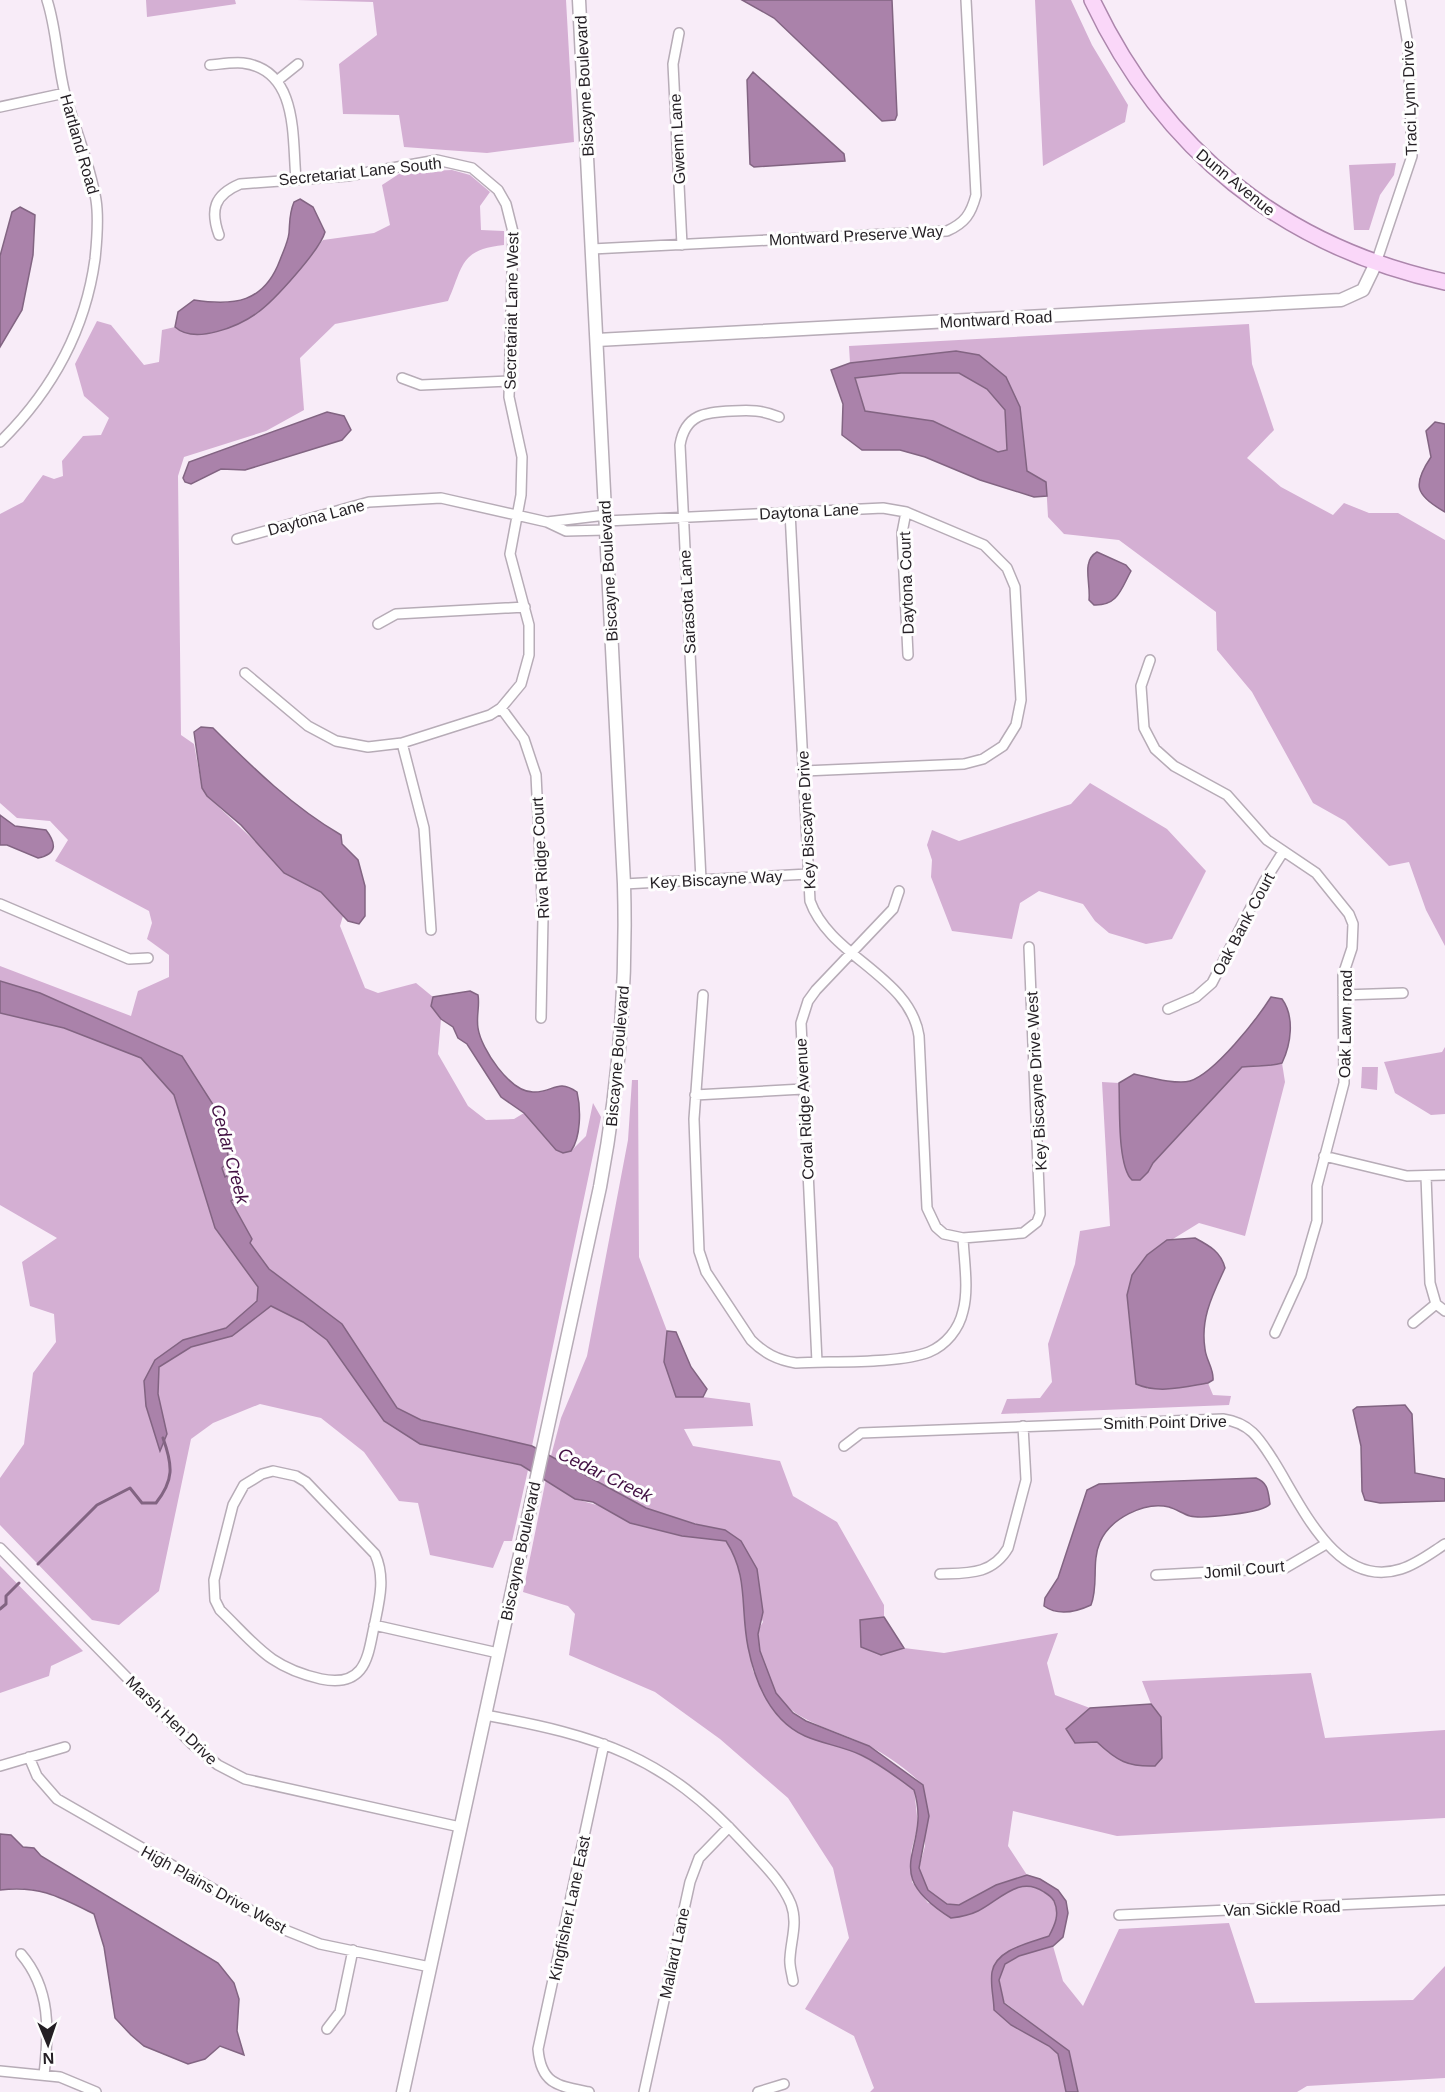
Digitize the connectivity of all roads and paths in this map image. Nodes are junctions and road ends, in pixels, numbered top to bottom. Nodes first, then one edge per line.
1 (47, 0) edge
2 (579, 0) edge
3 (966, 0) edge
4 (1092, 0) edge
5 (1400, 0) edge
6 (679, 33) dead end
7 (298, 64) dead end
8 (210, 65) dead end
9 (278, 80) junction
10 (65, 93) junction
11 (0, 107) edge
12 (472, 168) joint
13 (296, 179) junction
14 (219, 235) dead end
15 (682, 244) junction
16 (592, 249) junction
17 (1376, 263) junction
18 (1445, 282) edge
19 (597, 340) junction
20 (402, 378) dead end
21 (509, 381) junction
22 (779, 417) dead end
23 (0, 442) edge
24 (790, 512) junction
25 (906, 512) junction
26 (517, 516) junction
27 (683, 518) junction
28 (547, 522) junction
29 (606, 522) junction
30 (237, 539) dead end
31 (525, 607) junction
32 (378, 624) dead end
33 (908, 655) dead end
34 (1150, 660) dead end
35 (245, 673) dead end
36 (501, 708) junction
37 (402, 743) junction
38 (804, 771) junction
39 (1283, 852) junction
40 (808, 874) junction
41 (701, 879) junction
42 (624, 884) junction
43 (899, 891) dead end
44 (0, 904) edge
45 (430, 930) dead end
46 (1029, 947) dead end
47 (852, 953) junction
48 (148, 958) dead end
49 (1403, 993) dead end
50 (1343, 994) junction
51 (703, 995) dead end
52 (1168, 1009) dead end
53 (541, 1018) dead end
54 (803, 1089) junction
55 (695, 1095) junction
56 (1324, 1156) junction
57 (1445, 1175) edge
58 (1426, 1176) junction
59 (963, 1238) junction
60 (1436, 1304) junction
61 (1445, 1311) edge
62 (1413, 1323) dead end
63 (1275, 1334) dead end
64 (817, 1362) junction
65 (1023, 1426) junction
66 (844, 1446) dead end
67 (1326, 1544) junction
68 (1445, 1544) edge
69 (0, 1548) edge
70 (940, 1574) dead end
71 (1156, 1575) dead end
72 (374, 1625) junction
73 (498, 1653) junction
74 (484, 1715) junction
75 (604, 1744) junction
76 (64, 1746) dead end
77 (29, 1757) junction
78 (0, 1766) edge
79 (460, 1827) junction
80 (729, 1827) junction
81 (1445, 1900) edge
82 (1119, 1915) dead end
83 (353, 1950) junction
84 (21, 1954) dead end
85 (430, 1967) junction
86 (793, 1981) dead end
87 (327, 2029) dead end
88 (0, 2071) edge
89 (44, 2075) junction
90 (784, 2084) dead end
91 (96, 2092) edge
92 (403, 2092) edge
93 (589, 2092) edge
94 (644, 2092) edge
95 (758, 2092) edge

1 - 10 street, Hartland Road
2 - 16 street, Biscayne Boulevard
3 - 15 street, Montward Preserve Way
4 - 17 main road, Dunn Avenue
5 - 17 street, Traci Lynn Drive
6 - 15 street, Gwenn Lane
7 - 9 street
8 - 9 street
9 - 13 street
10 - 11 street
10 - 23 street, Hartland Road
12 - 13 street, Secretariat Lane South
12 - 21 street, Secretariat Lane West
13 - 14 street, Secretariat Lane South
15 - 16 street, Montward Preserve Way
16 - 19 street, Biscayne Boulevard
17 - 18 main road, Dunn Avenue
17 - 19 street, Montward Road
19 - 29 street, Biscayne Boulevard
20 - 21 street
21 - 26 street, Secretariat Lane West
22 - 27 street, Sarasota Lane
24 - 25 street, Daytona Lane
24 - 27 street, Daytona Lane
24 - 38 street, Key Biscayne Drive
25 - 33 street, Daytona Court
25 - 38 street, Daytona Lane
26 - 28 street, Daytona Lane
26 - 30 street, Daytona Lane
26 - 31 street, Secretariat Lane West
27 - 29 street, Daytona Lane
27 - 41 street, Sarasota Lane
28 - 29 street
28 - 29 street, Daytona Lane
29 - 42 street, Biscayne Boulevard
31 - 32 street
31 - 36 street, Secretariat Lane West
34 - 39 street, Oak Lawn road
35 - 37 street
36 - 37 street
36 - 53 street, Riva Ridge Court
37 - 45 street
38 - 40 street, Key Biscayne Drive
39 - 50 street, Oak Lawn road
39 - 52 street, Oak Bank Court
40 - 41 street, Key Biscayne Way
40 - 47 street, Key Biscayne Drive
41 - 42 street, Key Biscayne Way
42 - 73 street, Biscayne Boulevard
43 - 47 street, Coral Ridge Avenue
44 - 48 street
46 - 59 street, Key Biscayne Drive West
47 - 54 street, Coral Ridge Avenue
47 - 59 street, Key Biscayne Drive
49 - 50 street
50 - 56 street, Oak Lawn road
51 - 55 street
54 - 55 street
54 - 64 street, Coral Ridge Avenue
55 - 64 street
56 - 58 street
56 - 63 street, Oak Lawn road
57 - 58 street
58 - 60 street
59 - 64 street
60 - 61 street
60 - 62 street
65 - 66 street, Smith Point Drive
65 - 67 street, Smith Point Drive
65 - 70 street
67 - 68 street, Smith Point Drive
67 - 71 street, Jomil Court
69 - 79 street, Marsh Hen Drive
72 - 72 street
72 - 73 street
73 - 74 street, Biscayne Boulevard
74 - 75 street
74 - 79 street, Biscayne Boulevard
75 - 80 street
75 - 93 street, Kingfisher Lane East
76 - 77 street
77 - 78 street
77 - 83 street, High Plains Drive West
79 - 85 street, Biscayne Boulevard
80 - 86 street
80 - 94 street, Mallard Lane
81 - 82 street, Van Sickle Road
83 - 85 street, High Plains Drive West
83 - 87 street
84 - 89 street
85 - 92 street, Biscayne Boulevard
88 - 89 street
89 - 91 street
90 - 95 street

